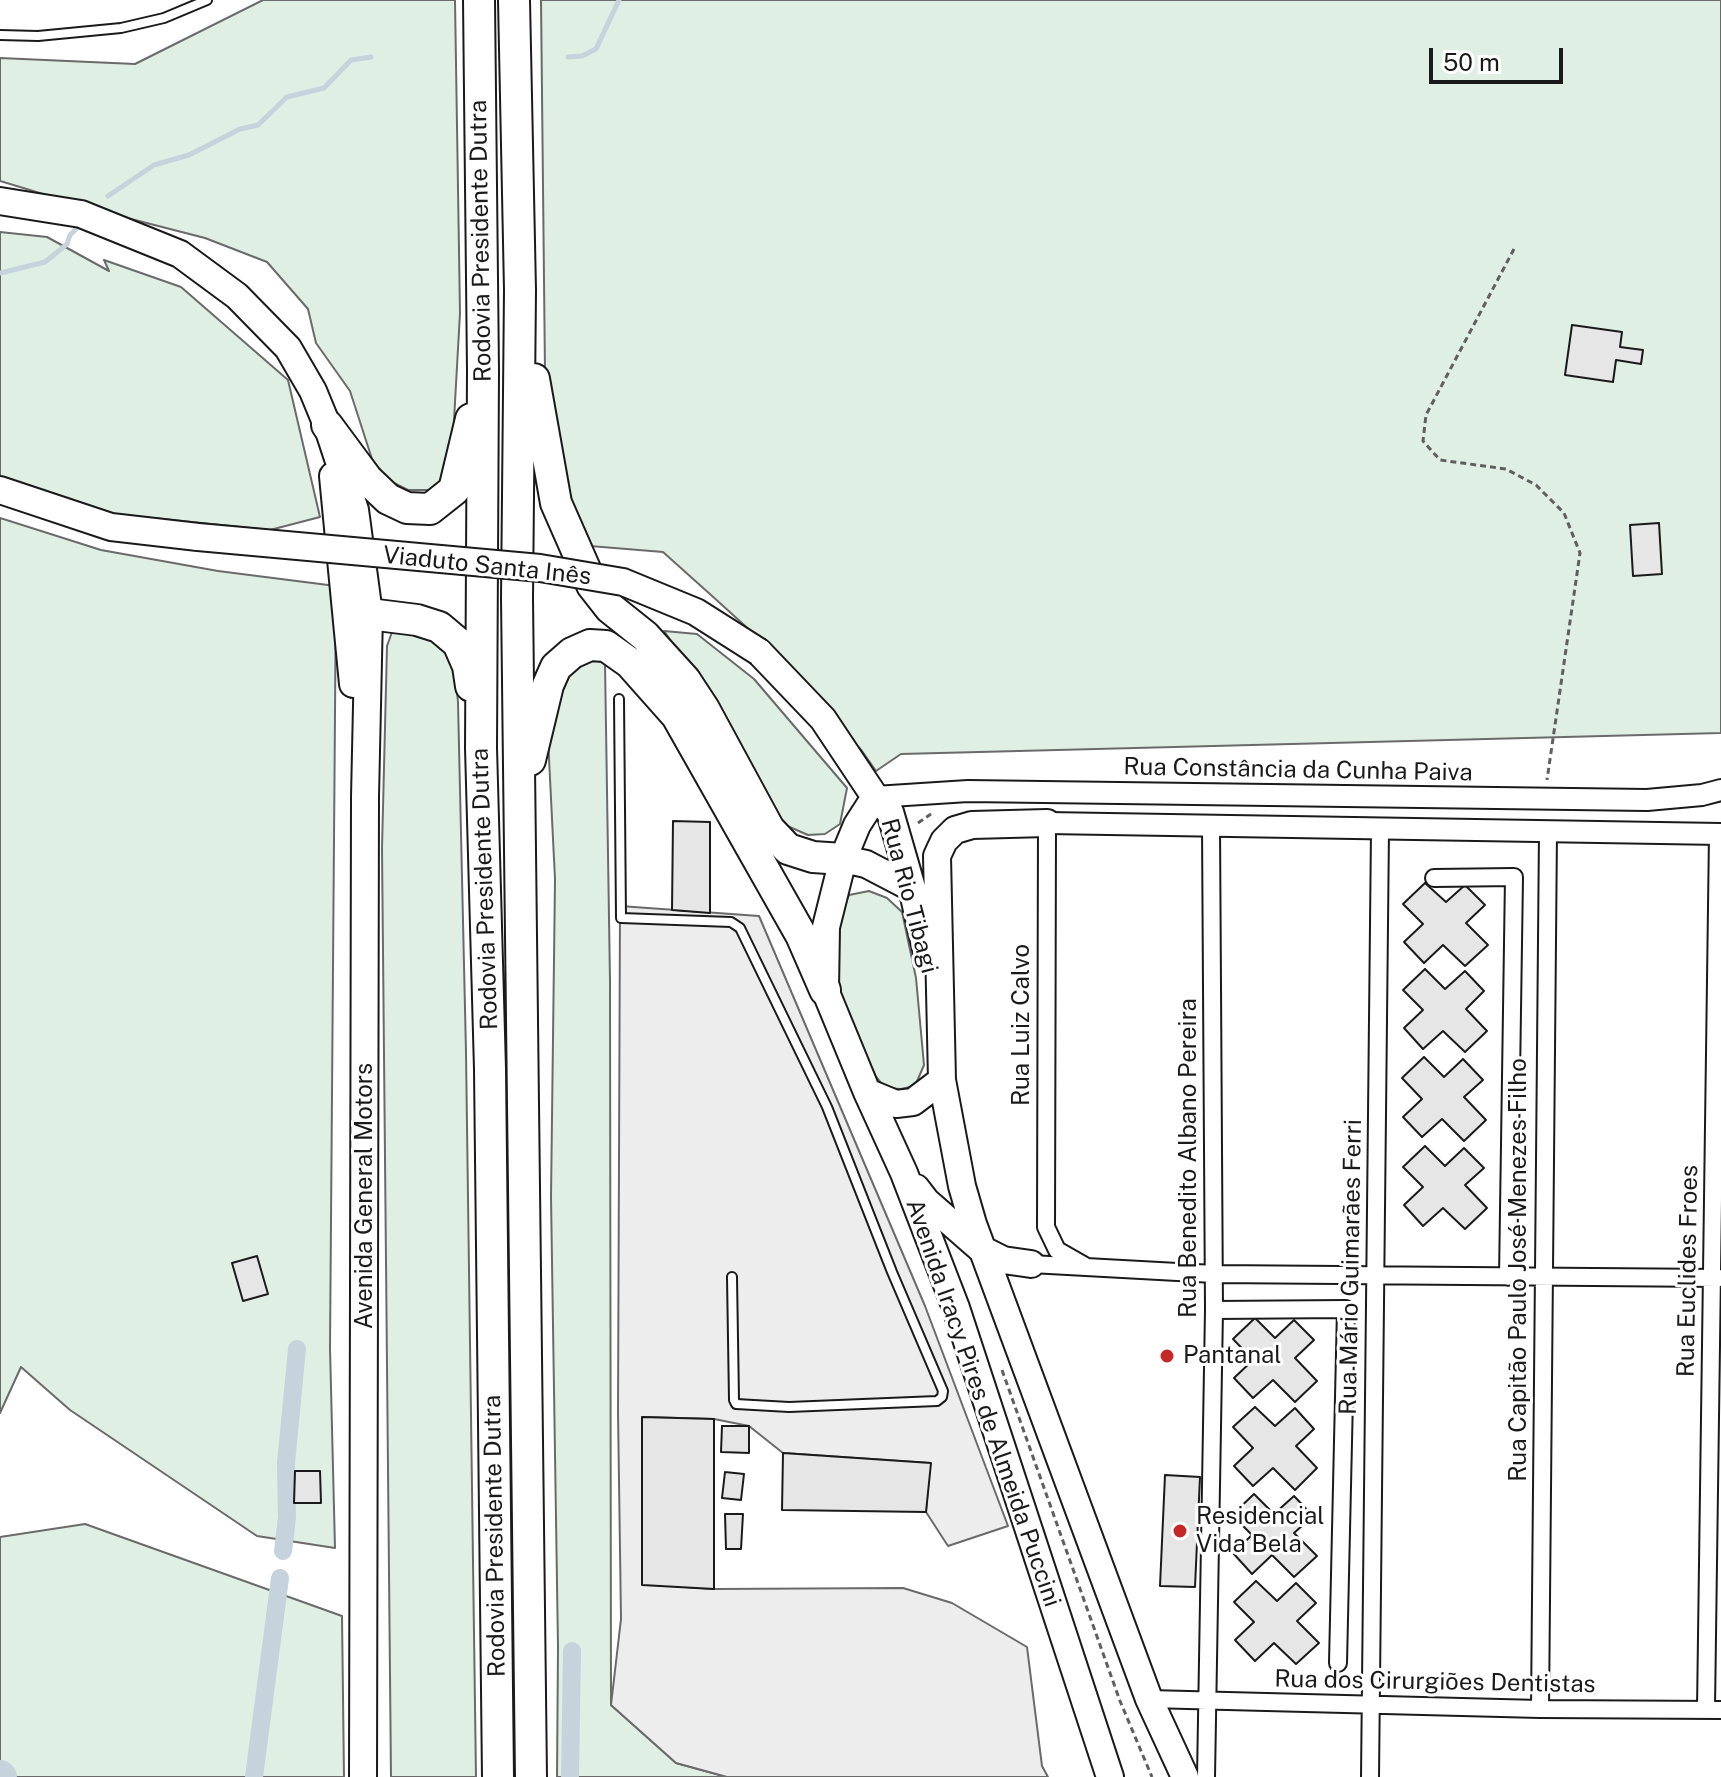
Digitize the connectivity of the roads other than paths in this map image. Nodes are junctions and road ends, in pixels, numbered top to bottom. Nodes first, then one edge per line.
1 (207, 0) edge
2 (479, 0) edge
3 (514, 0) edge
4 (0, 35) edge
5 (0, 201) edge
6 (520, 290) junction
7 (483, 371) junction
8 (327, 425) junction
9 (0, 490) edge
10 (343, 582) junction
11 (369, 614) junction
12 (759, 652) joint
13 (619, 699) dead end
14 (481, 748) junction
15 (1721, 790) edge
16 (365, 797) junction
17 (875, 797) junction
18 (519, 805) junction
19 (1047, 823) junction
20 (1211, 826) junction
21 (1380, 830) junction
22 (1548, 831) junction
23 (1720, 834) edge
24 (843, 859) junction
25 (1434, 878) dead end
26 (912, 888) junction
27 (825, 990) junction
28 (941, 1041) junction
29 (942, 1080) junction
30 (867, 1092) junction
31 (904, 1173) junction
32 (977, 1236) junction
33 (1031, 1264) junction
34 (1091, 1269) junction
35 (1214, 1274) junction
36 (991, 1275) junction
37 (1375, 1276) junction
38 (732, 1277) dead end
39 (1508, 1277) junction
40 (1542, 1277) junction
41 (1716, 1278) edge
42 (956, 1308) junction
43 (1214, 1310) junction
44 (1338, 1663) dead end
45 (1149, 1699) junction
46 (1208, 1702) junction
47 (1371, 1706) junction
48 (1540, 1709) junction
49 (1714, 1709) edge
50 (363, 1777) edge
51 (498, 1777) edge
52 (531, 1777) edge
53 (1110, 1777) edge
54 (1185, 1777) edge
55 (1206, 1777) edge
56 (1370, 1777) edge

1 - 4 lane
2 - 7 highway, Rodovia Presidente Dutra
3 - 6 highway, Rodovia Presidente Dutra
5 - 8 main road
6 - 18 highway, Rodovia Presidente Dutra
6 - 24 highway
7 - 8 highway
7 - 14 highway, Rodovia Presidente Dutra
8 - 10 main road
8 - 11 main road, Avenida General Motors
9 - 12 main road, Viaduto Santa Inês, bridge
10 - 11 main road
10 - 16 main road
11 - 14 highway
11 - 16 main road, Avenida General Motors
12 - 17 main road, Rua Rio Tibagi
13 - 38 lane
14 - 51 highway, Rodovia Presidente Dutra
15 - 17 street, Rua Constância da Cunha Paiva
16 - 50 main road, Avenida General Motors
17 - 24 main road
17 - 26 main road, Rua Rio Tibagi
18 - 27 highway
18 - 52 highway, Rodovia Presidente Dutra
19 - 20 street
19 - 28 main road
19 - 34 street, Rua Luiz Calvo
20 - 21 street
20 - 35 street, Rua Benedito Albano Pereira
21 - 22 street
21 - 37 street, Rua Mário Guimarães Ferri
22 - 23 street
22 - 40 street, Rua Capitão Paulo José Menezes Filho
23 - 41 street, Rua Euclides Froes
24 - 26 main road
24 - 27 main road
25 - 39 street
26 - 28 main road, Rua Rio Tibagi
27 - 30 main road, Avenida Iracy Pires de Almeida Puccini
28 - 29 main road, Avenida Iracy Pires de Almeida Puccini
29 - 30 main road
29 - 32 main road, Avenida Iracy Pires de Almeida Puccini
30 - 31 main road, Avenida Iracy Pires de Almeida Puccini
31 - 32 main road
31 - 42 main road, Avenida Iracy Pires de Almeida Puccini
32 - 33 main road
32 - 36 main road, Avenida Iracy Pires de Almeida Puccini
33 - 34 street
33 - 36 street
34 - 35 street
35 - 37 street
35 - 43 street, Rua Benedito Albano Pereira
36 - 42 main road
36 - 45 main road, Avenida Iracy Pires de Almeida Puccini
37 - 39 street
37 - 47 street, Rua Mário Guimarães Ferri
39 - 40 street
40 - 41 street
40 - 48 street, Rua Capitão Paulo José Menezes Filho
41 - 49 street, Rua Euclides Froes
42 - 53 main road, Avenida Iracy Pires de Almeida Puccini
43 - 44 street
43 - 46 street, Rua Benedito Albano Pereira
45 - 46 street, Rua dos Cirurgiões Dentistas
45 - 54 main road, Avenida Iracy Pires de Almeida Puccini
46 - 47 street, Rua dos Cirurgiões Dentistas
46 - 55 street, Rua Benedito Albano Pereira
47 - 48 street, Rua dos Cirurgiões Dentistas
47 - 56 street, Rua Mário Guimarães Ferri
48 - 49 street, Rua dos Cirurgiões Dentistas

